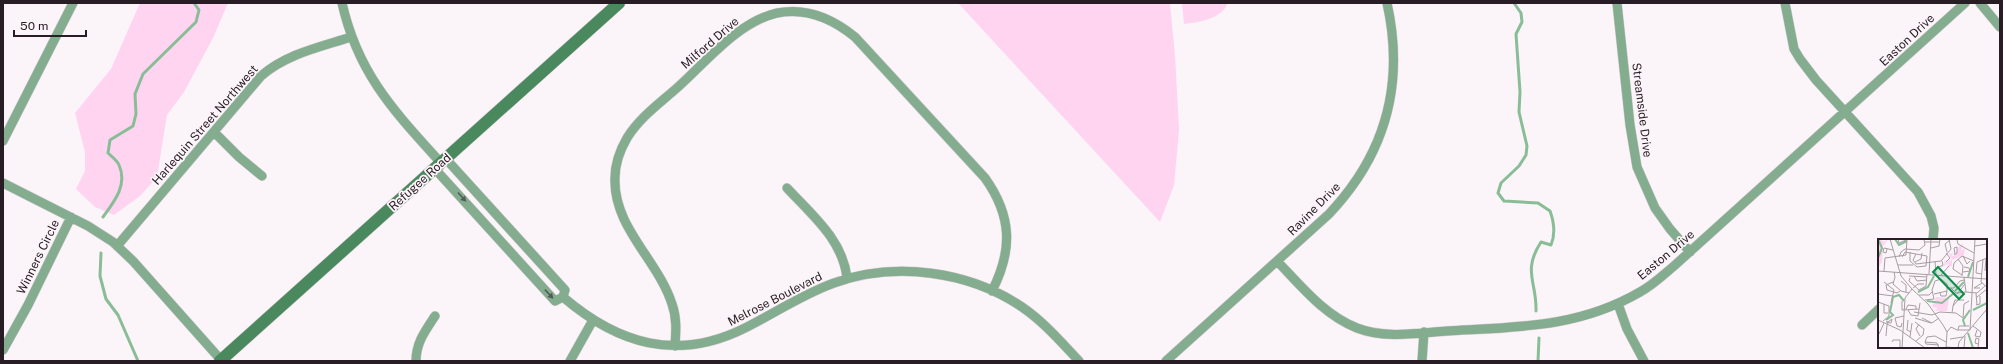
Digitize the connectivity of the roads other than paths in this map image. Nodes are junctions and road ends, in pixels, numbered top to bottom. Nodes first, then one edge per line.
1 (72, 3) edge
2 (342, 3) edge
3 (619, 3) edge
4 (1387, 3) edge
5 (1617, 3) edge
6 (1785, 3) edge
7 (1965, 3) edge
8 (1980, 3) edge
9 (2000, 27) edge
10 (351, 37) junction
11 (1846, 111) junction
12 (214, 132) junction
13 (3, 141) edge
14 (441, 164) junction
15 (262, 176) dead end
16 (3, 183) edge
17 (787, 188) dead end
18 (71, 217) junction
19 (1933, 239) edge
20 (117, 246) junction
21 (1690, 252) junction
22 (1277, 261) junction
23 (847, 278) junction
24 (992, 290) junction
25 (563, 297) junction
26 (1618, 304) junction
27 (1878, 310) edge
28 (435, 316) dead end
29 (593, 320) junction
30 (1862, 325) dead end
31 (1424, 332) junction
32 (675, 346) junction
33 (3, 350) edge
34 (221, 361) edge
35 (416, 361) edge
36 (570, 361) edge
37 (1079, 361) edge
38 (1166, 361) edge
39 (1422, 361) edge
40 (1644, 361) edge

1 - 13 street
2 - 10 street
3 - 14 main road, Refugee Road
4 - 22 street, Ravine Drive
5 - 21 street, Streamside Drive
6 - 11 street
7 - 11 street, Easton Drive
8 - 9 street
10 - 12 street, Harlequin Street Northwest
10 - 14 street
11 - 19 street
11 - 21 street, Easton Drive
12 - 15 street
12 - 20 street, Harlequin Street Northwest
14 - 25 street
14 -> 25 street, Melrose Boulevard
14 - 34 main road, Refugee Road
16 - 18 street
17 - 23 street
18 - 20 street
18 - 33 street, Winners Circle
20 - 34 street
21 - 26 street, Easton Drive
22 - 31 street, Easton Drive
22 - 38 street, Ravine Drive
23 - 24 street, Melrose Boulevard
23 - 32 street, Melrose Boulevard
24 - 32 street, Milford Drive
24 - 37 street, Melrose Boulevard
25 - 29 street, Melrose Boulevard
26 - 31 street, Easton Drive
26 - 40 street
27 - 30 street
28 - 35 street
29 - 32 street, Melrose Boulevard
29 - 36 street
31 - 39 street

